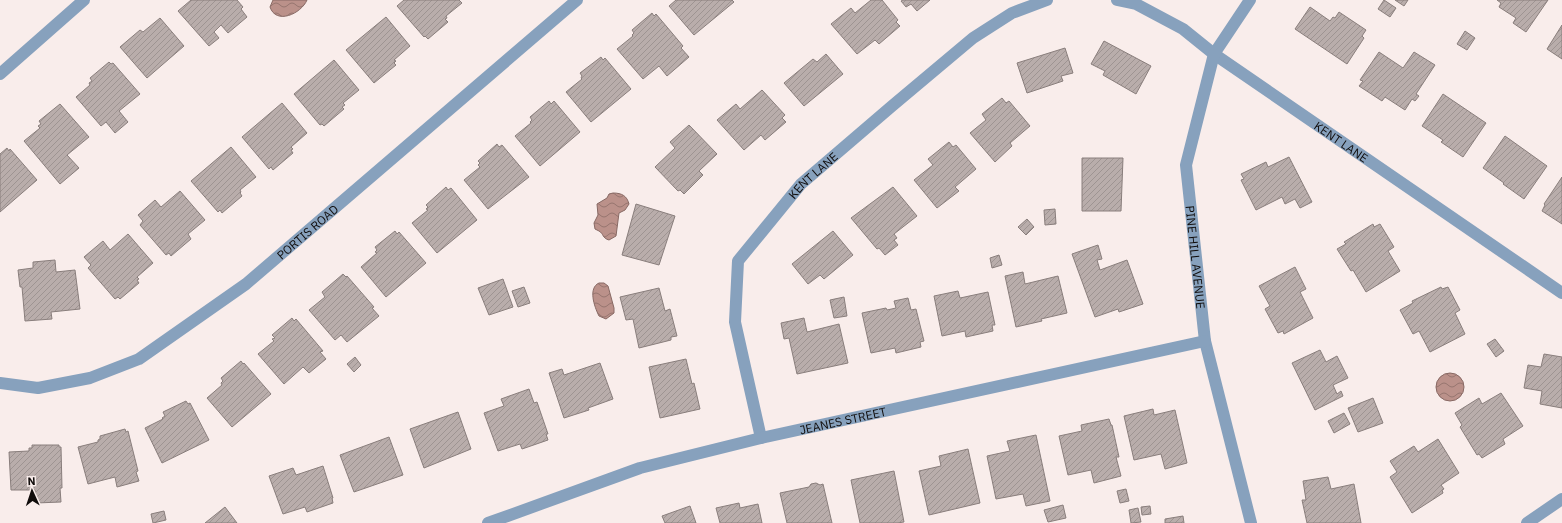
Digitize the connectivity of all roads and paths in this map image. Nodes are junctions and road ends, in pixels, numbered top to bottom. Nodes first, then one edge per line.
1 (84, 0) edge
2 (577, 0) edge
3 (1047, 0) edge
4 (1117, 0) edge
5 (1250, 0) edge
6 (1214, 54) junction
7 (0, 74) edge
8 (1562, 293) edge
9 (1205, 342) junction
10 (0, 383) edge
11 (761, 438) junction
12 (1562, 499) edge
13 (488, 523) edge
14 (1251, 523) edge
15 (1527, 523) edge

1 - 7 street
2 - 10 street, PORTIS ROAD
3 - 11 street, KENT LANE
4 - 6 street, KENT LANE
5 - 6 street, PINE HILL AVENUE
6 - 8 street, KENT LANE
6 - 9 street, PINE HILL AVENUE
9 - 11 street, JEANES STREET
9 - 14 street, PINE HILL AVENUE
11 - 13 street, JEANES STREET
12 - 15 street

